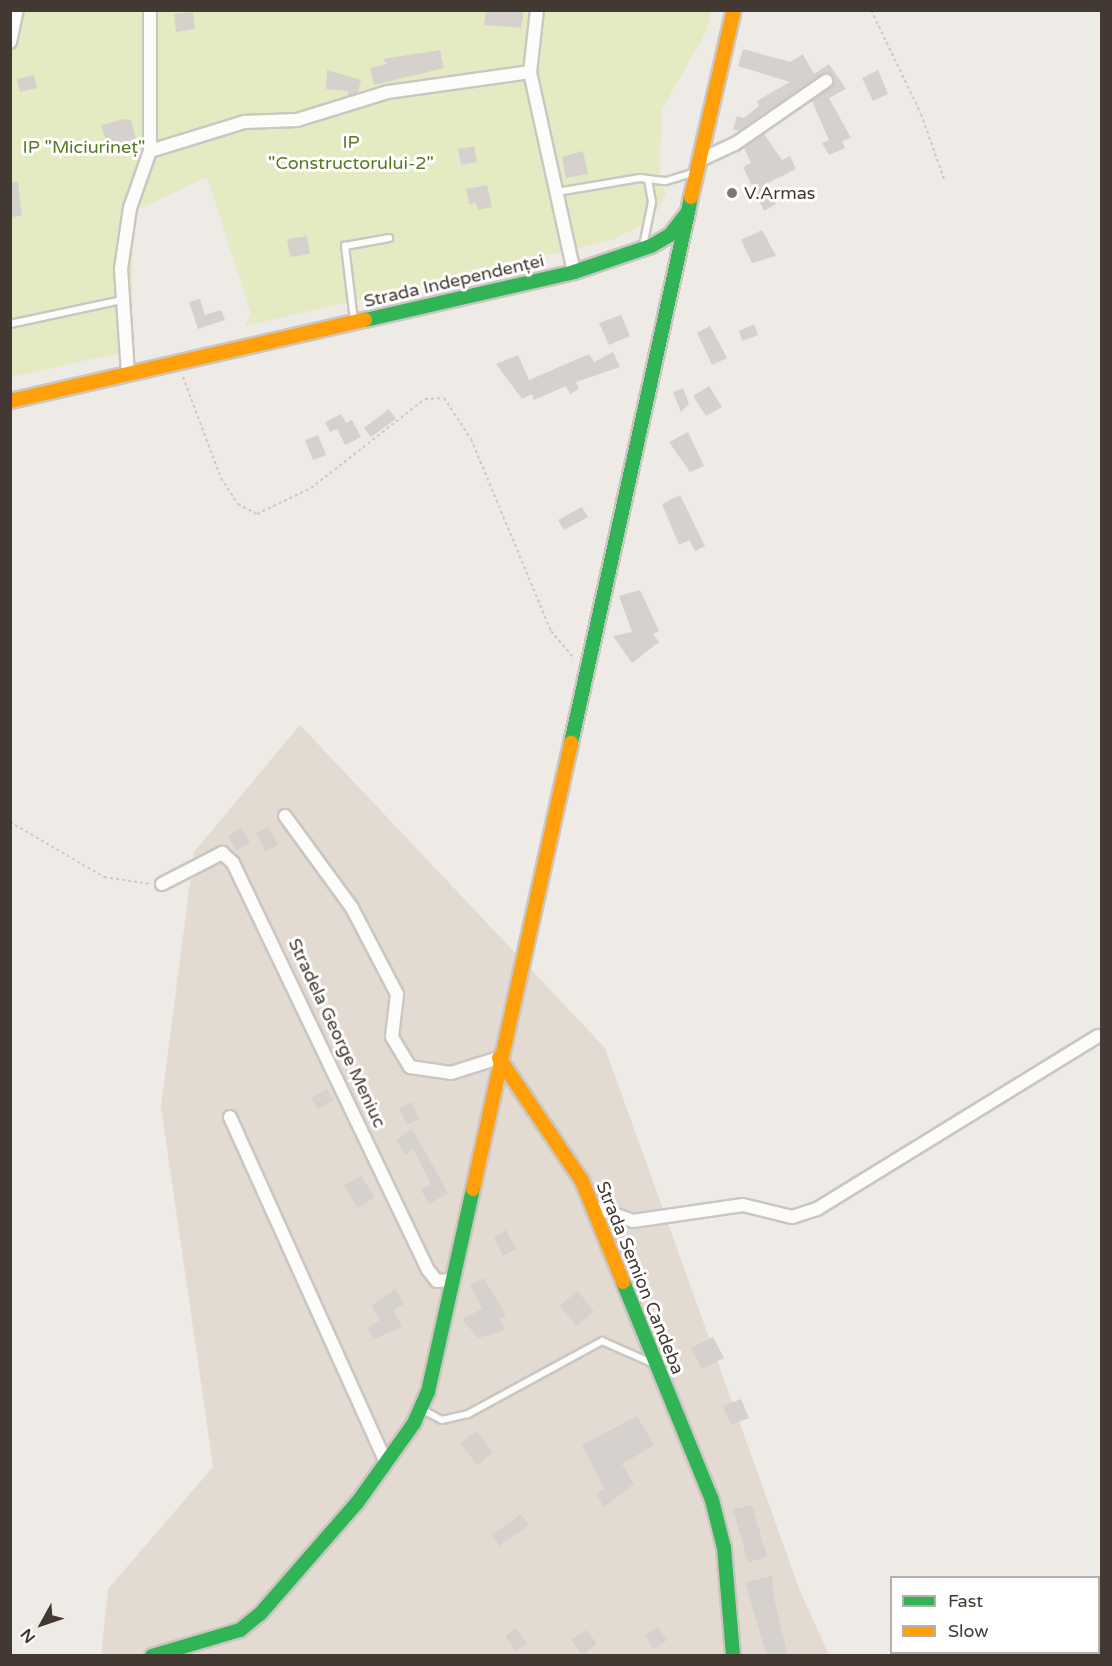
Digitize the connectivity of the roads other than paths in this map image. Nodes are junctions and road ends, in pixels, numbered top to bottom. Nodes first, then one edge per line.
1 (17, 10) edge
2 (150, 10) edge
3 (537, 10) edge
4 (734, 10) edge
5 (10, 42) edge
6 (530, 72) junction
7 (826, 81) dead end
8 (150, 151) junction
9 (698, 166) junction
10 (648, 179) junction
11 (556, 192) junction
12 (688, 212) junction
13 (389, 238) dead end
14 (642, 250) junction
15 (574, 272) junction
16 (122, 300) junction
17 (354, 322) junction
18 (10, 324) edge
19 (128, 374) junction
20 (10, 401) edge
21 (285, 816) dead end
22 (162, 884) road end
23 (1098, 1036) dead end
24 (499, 1058) junction
25 (230, 1117) dead end
26 (594, 1207) junction
27 (451, 1280) junction
28 (655, 1364) junction
29 (421, 1408) junction
30 (385, 1461) junction
31 (176, 1653) edge
32 (152, 1656) edge
33 (733, 1656) edge

1 - 5 street
2 - 8 street
3 - 6 street
4 - 9 street, Strada Independenței
6 - 8 street
6 - 11 street
7 - 9 street
8 - 16 street
9 - 10 lane
9 - 12 street, Strada Independenței
10 - 11 lane
10 - 14 lane
11 - 15 street
12 - 14 street, Strada Independenței
12 - 24 street
13 - 17 lane
14 - 15 street, Strada Independenței
15 - 17 street, Strada Independenței
16 - 18 lane
16 - 19 street
17 - 19 street, Strada Independenței
19 - 20 street, Strada Independenței
21 - 24 street
22 - 27 street, Stradela George Meniuc
23 - 26 street
24 - 26 street, Strada Semion Candeba
24 - 27 street
25 - 30 street
26 - 28 street, Strada Semion Candeba
27 - 29 street
28 - 29 lane
28 - 33 street, Strada Semion Candeba
29 - 30 street
30 - 31 street
31 - 32 street

